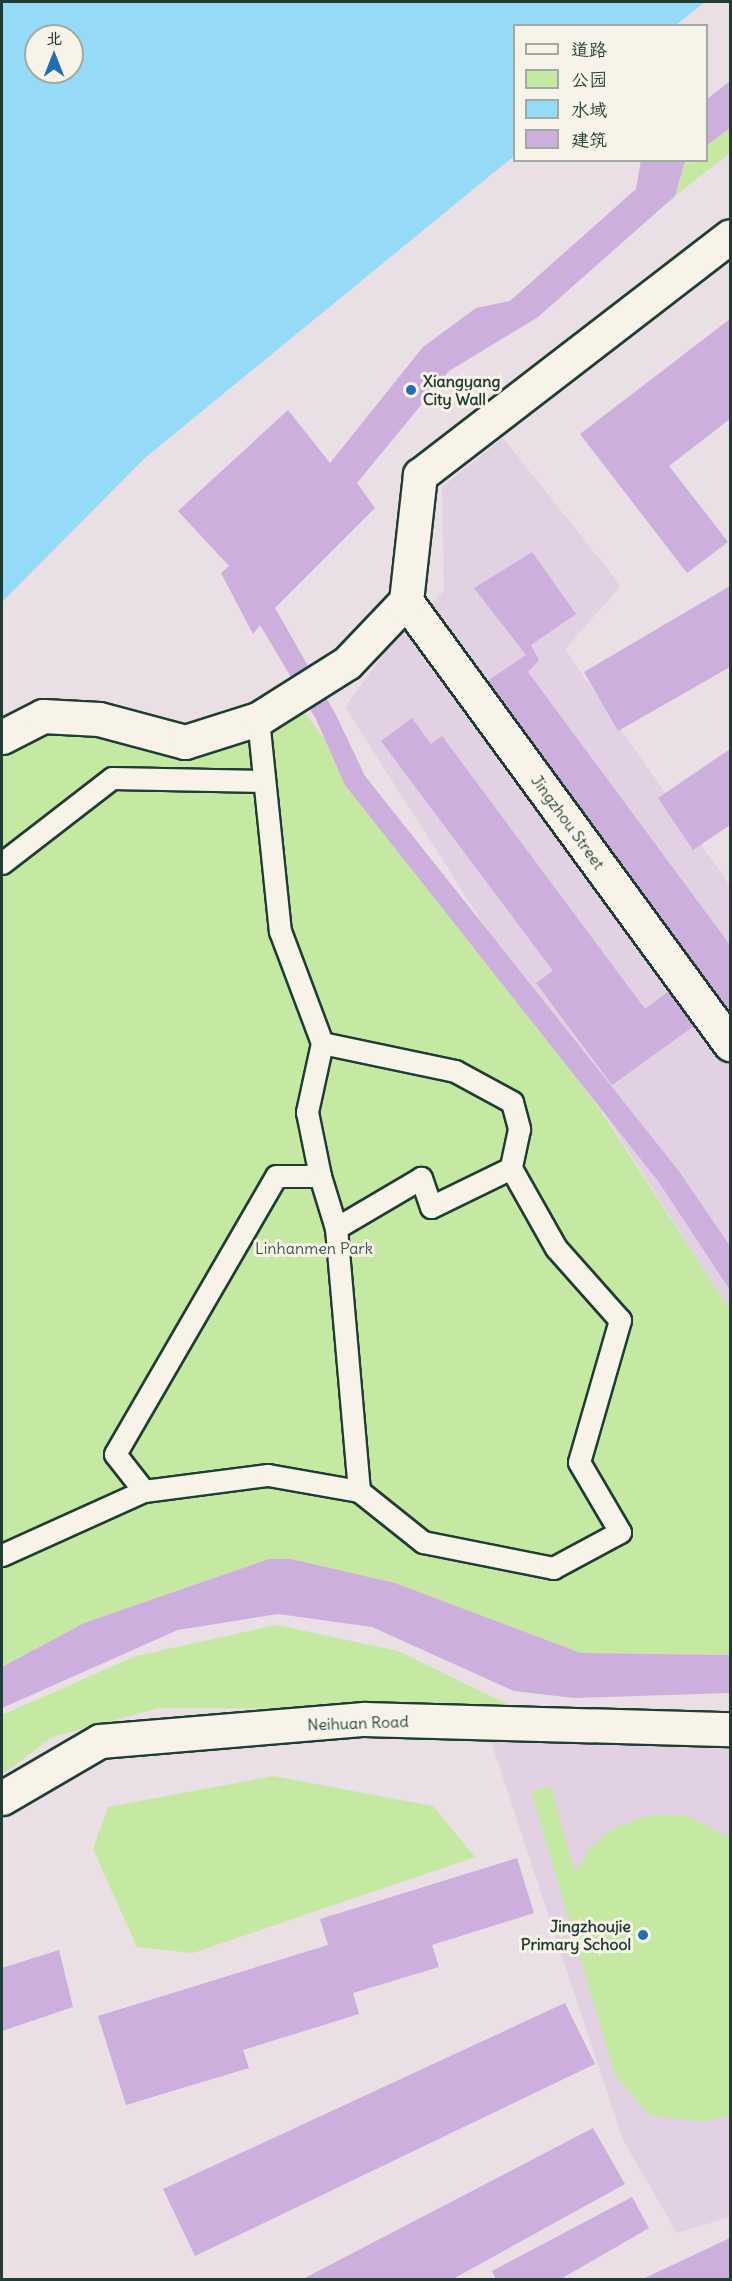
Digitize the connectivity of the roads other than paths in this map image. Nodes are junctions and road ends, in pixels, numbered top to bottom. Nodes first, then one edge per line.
1 (730, 236) edge
2 (406, 601) junction
3 (258, 719) junction
4 (2, 737) edge
5 (264, 781) junction
6 (2, 863) edge
7 (322, 1043) junction
8 (730, 1044) edge
9 (511, 1168) junction
10 (320, 1176) junction
11 (336, 1228) junction
12 (144, 1491) junction
13 (359, 1491) junction
14 (2, 1556) edge
15 (730, 1730) edge
16 (2, 1798) edge

1 - 2 street
2 - 3 street
2 - 8 street, Jingzhou Street
3 - 4 street
3 - 5 street
5 - 6 street
5 - 7 street
7 - 9 street
7 - 10 street
9 - 11 street
9 - 13 street
10 - 11 street
10 - 12 street
11 - 13 street
12 - 13 street
12 - 14 street
15 - 16 street, Neihuan Road

